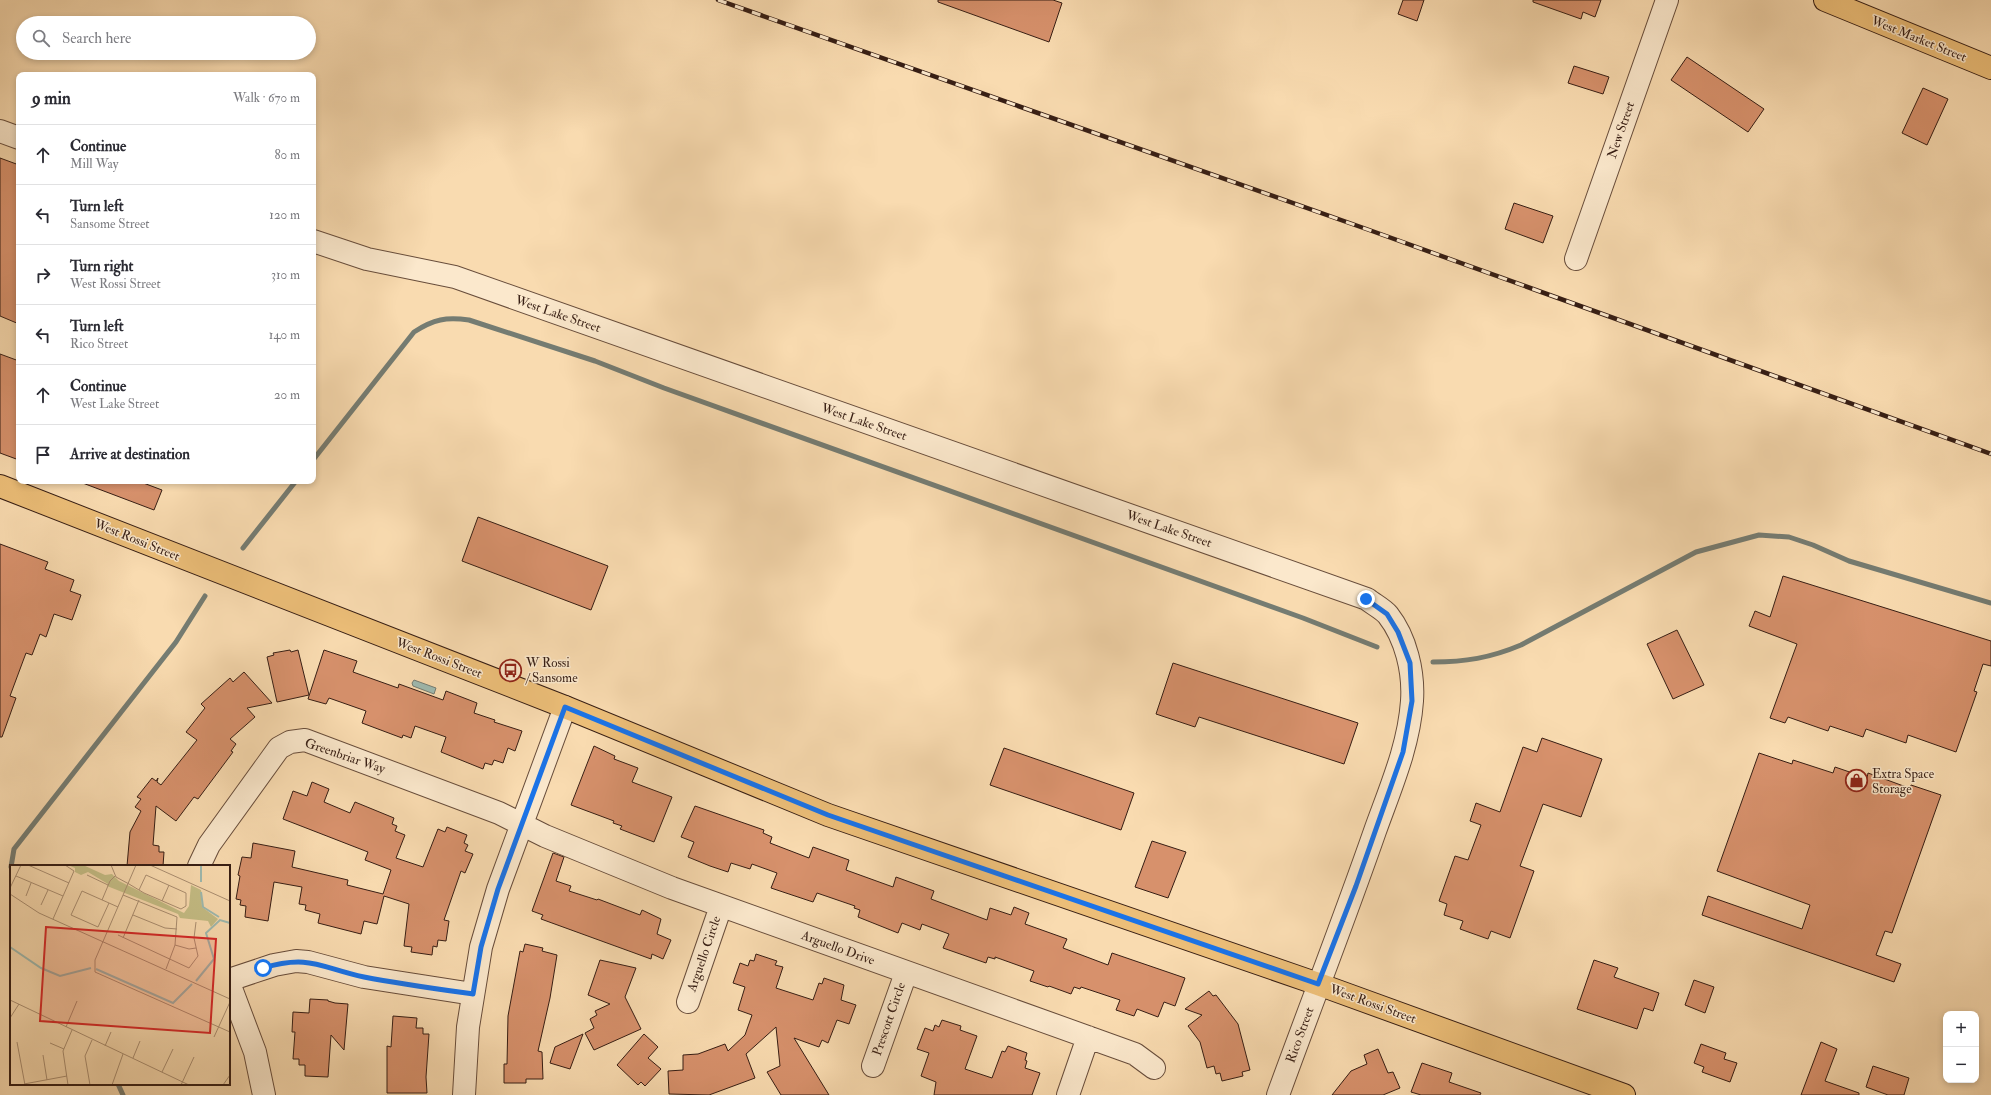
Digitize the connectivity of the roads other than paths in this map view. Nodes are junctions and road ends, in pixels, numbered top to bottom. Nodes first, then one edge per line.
1 (1667, 0) edge
2 (1825, 0) edge
3 (1991, 68) edge
4 (0, 131) edge
5 (16, 137) edge
6 (316, 242) edge
7 (1576, 259) dead end
8 (0, 486) edge
9 (1398, 632) joint
10 (565, 707) junction
11 (521, 825) junction
12 (199, 865) edge
13 (721, 906) junction
14 (906, 973) junction
15 (230, 981) edge
16 (230, 984) edge
17 (1318, 984) junction
18 (473, 994) junction
19 (688, 1002) dead end
20 (1088, 1037) junction
21 (873, 1066) dead end
22 (1154, 1068) dead end
23 (264, 1095) edge
24 (464, 1095) edge
25 (1068, 1095) edge
26 (1278, 1095) edge
27 (1624, 1095) edge

1 - 7 street, New Street
2 - 3 main road, West Market Street
4 - 5 street
6 - 9 street, West Lake Street
8 - 10 main road, West Rossi Street
9 - 17 street, Rico Street
10 - 11 street
10 - 17 main road, West Rossi Street
11 - 12 street, Greenbriar Way
11 - 13 street, Arguello Drive
11 - 18 street
13 - 14 street, Arguello Drive
13 - 19 street, Arguello Circle
14 - 20 street, Arguello Drive
14 - 21 street, Prescott Circle
15 - 18 street
16 - 23 street
17 - 26 street, Rico Street
17 - 27 main road, West Rossi Street
18 - 24 street
20 - 22 street, Arguello Drive
20 - 25 street

